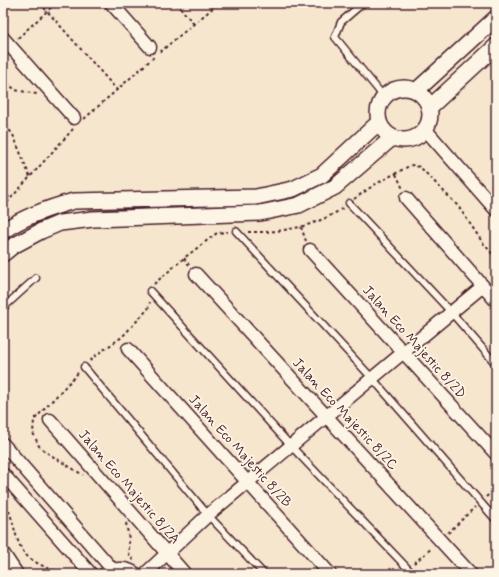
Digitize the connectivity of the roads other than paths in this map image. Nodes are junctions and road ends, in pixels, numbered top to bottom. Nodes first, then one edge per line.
1 (111, 3) edge
2 (363, 3) edge
3 (496, 18) edge
4 (7, 42) edge
5 (496, 46) edge
6 (150, 47) dead end
7 (416, 91) junction
8 (384, 97) junction
9 (429, 108) junction
10 (77, 120) road end
11 (379, 122) junction
12 (425, 129) junction
13 (392, 138) junction
14 (406, 198) road end
15 (349, 203) dead end
16 (496, 210) edge
17 (3, 231) edge
18 (236, 231) dead end
19 (310, 250) road end
20 (3, 254) edge
21 (196, 274) dead end
22 (36, 278) dead end
23 (483, 286) junction
24 (150, 291) dead end
25 (496, 301) edge
26 (3, 308) edge
27 (451, 312) junction
28 (128, 349) dead end
29 (403, 352) junction
30 (496, 364) edge
31 (84, 367) dead end
32 (372, 378) junction
33 (326, 416) junction
34 (50, 420) dead end
35 (3, 444) edge
36 (291, 446) junction
37 (496, 454) edge
38 (3, 474) edge
39 (247, 482) junction
40 (208, 515) junction
41 (496, 520) edge
42 (3, 553) edge
43 (167, 553) junction
44 (109, 572) edge
45 (17, 574) edge
46 (91, 574) edge
47 (136, 574) edge
48 (144, 574) edge
49 (185, 574) edge
50 (264, 574) edge
51 (330, 574) edge
52 (413, 574) edge
53 (472, 574) edge

1 - 6 street
2 - 8 lane
3 - 7 street
4 - 10 street
5 - 9 street
7 - 8 street
7 - 9 street
8 - 11 street
9 - 12 street
11 - 13 street
11 - 17 street
12 - 13 street
12 - 16 street
13 - 20 street
14 - 23 street
15 - 27 lane
18 - 32 lane
19 - 29 street, Jalan Eco Majestic 8/2D
21 - 33 street, Jalan Eco Majestic 8/2C
22 - 26 lane
23 - 25 street
23 - 27 street
24 - 36 lane
27 - 29 street
27 - 30 lane
28 - 39 street, Jalan Eco Majestic 8/2B
29 - 32 street
29 - 37 street, Jalan Eco Majestic 8/2D
31 - 40 lane
32 - 33 street
32 - 41 lane
33 - 36 street
33 - 53 street, Jalan Eco Majestic 8/2C
34 - 43 street, Jalan Eco Majestic 8/2A
35 - 44 street
36 - 39 street
36 - 52 lane
38 - 46 street
39 - 40 street
39 - 51 street, Jalan Eco Majestic 8/2B
40 - 43 street
40 - 50 lane
42 - 45 street
43 - 48 street
43 - 49 street, Jalan Eco Majestic 8/2A
44 - 47 street

